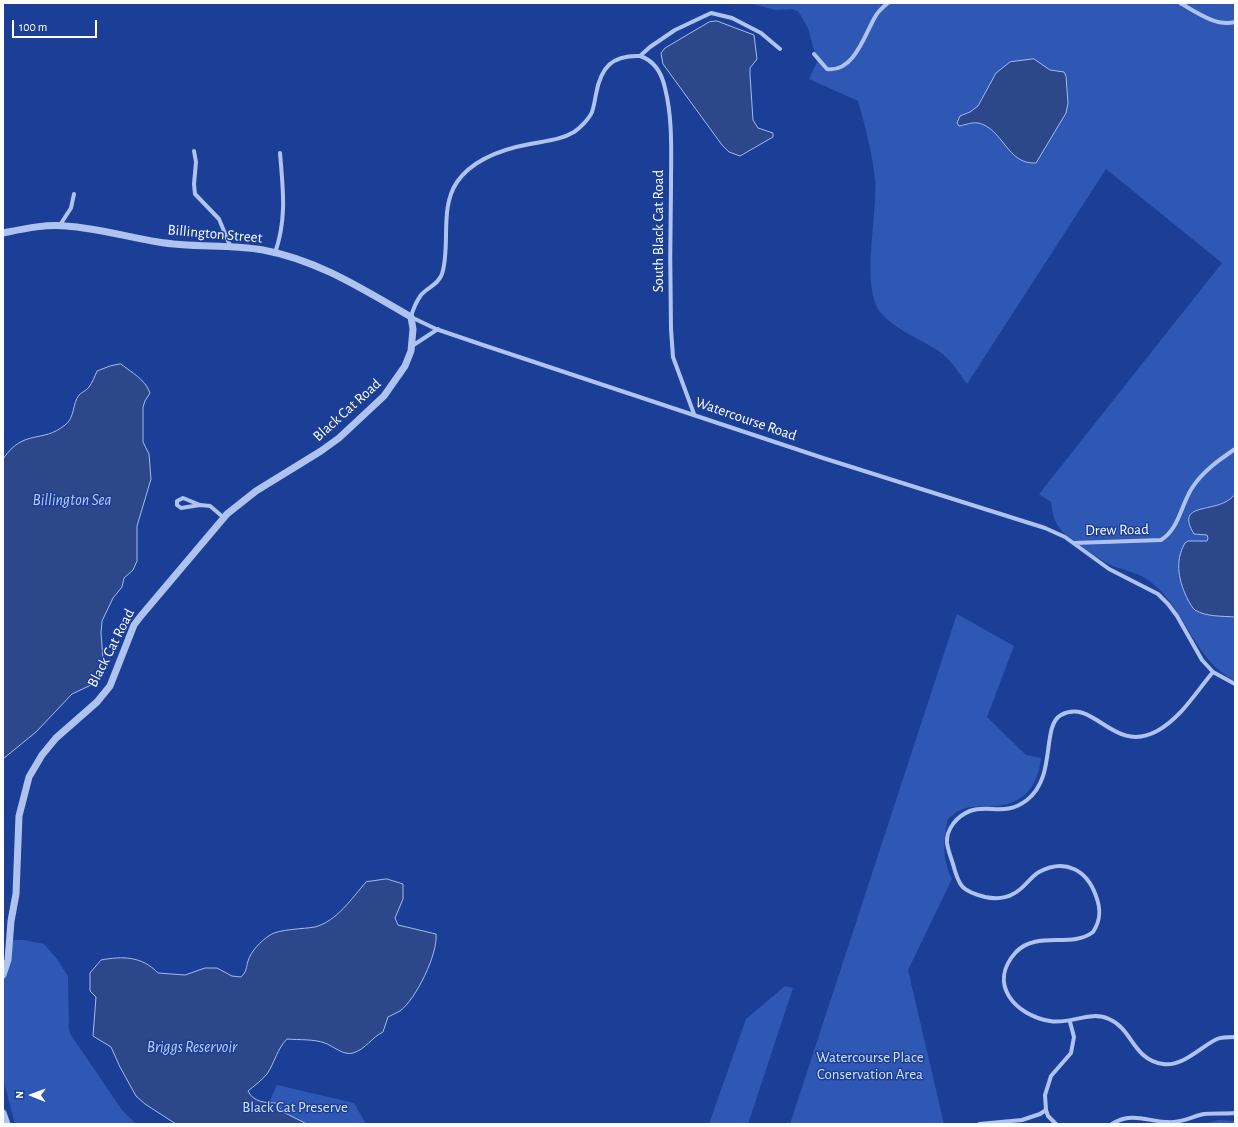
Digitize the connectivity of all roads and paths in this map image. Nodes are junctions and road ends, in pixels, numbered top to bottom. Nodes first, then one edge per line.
1 (888, 3) edge
2 (1180, 3) edge
3 (1235, 22) edge
4 (780, 49) dead end
5 (814, 54) dead end
6 (640, 56) junction
7 (194, 151) dead end
8 (280, 154) dead end
9 (74, 194) dead end
10 (60, 226) junction
11 (3, 233) edge
12 (231, 248) junction
13 (275, 253) junction
14 (411, 317) junction
15 (438, 329) junction
16 (412, 346) junction
17 (694, 414) junction
18 (1235, 449) edge
19 (200, 505) junction
20 (223, 517) junction
21 (1073, 543) junction
22 (1213, 672) junction
23 (1235, 684) edge
24 (3, 974) edge
25 (1070, 1022) junction
26 (1235, 1037) edge
27 (1046, 1110) junction
28 (3, 1113) edge
29 (1235, 1113) edge
30 (7, 1124) edge
31 (979, 1124) edge
32 (1056, 1124) edge
33 (1112, 1124) edge

1 - 5 street
2 - 3 street
4 - 6 street
6 - 14 street, Black Cat Road
6 - 17 street, South Black Cat Road
7 - 12 street
8 - 13 street
9 - 10 street
10 - 11 street, Billington Street
10 - 12 street, Billington Street
12 - 13 street, Billington Street
13 - 14 street, Billington Street
14 - 15 street, Watercourse Road
14 - 16 street, Black Cat Road
15 - 16 street
15 - 17 street, Watercourse Road
16 - 20 street, Black Cat Road
17 - 21 street, Watercourse Road
18 - 21 street, Drew Road
19 - 19 street
19 - 20 street
20 - 24 street, Black Cat Road
21 - 22 street, Watercourse Road
22 - 23 street
22 - 25 street
25 - 26 street
25 - 27 street
27 - 31 street
27 - 32 street
28 - 30 street
29 - 33 street

